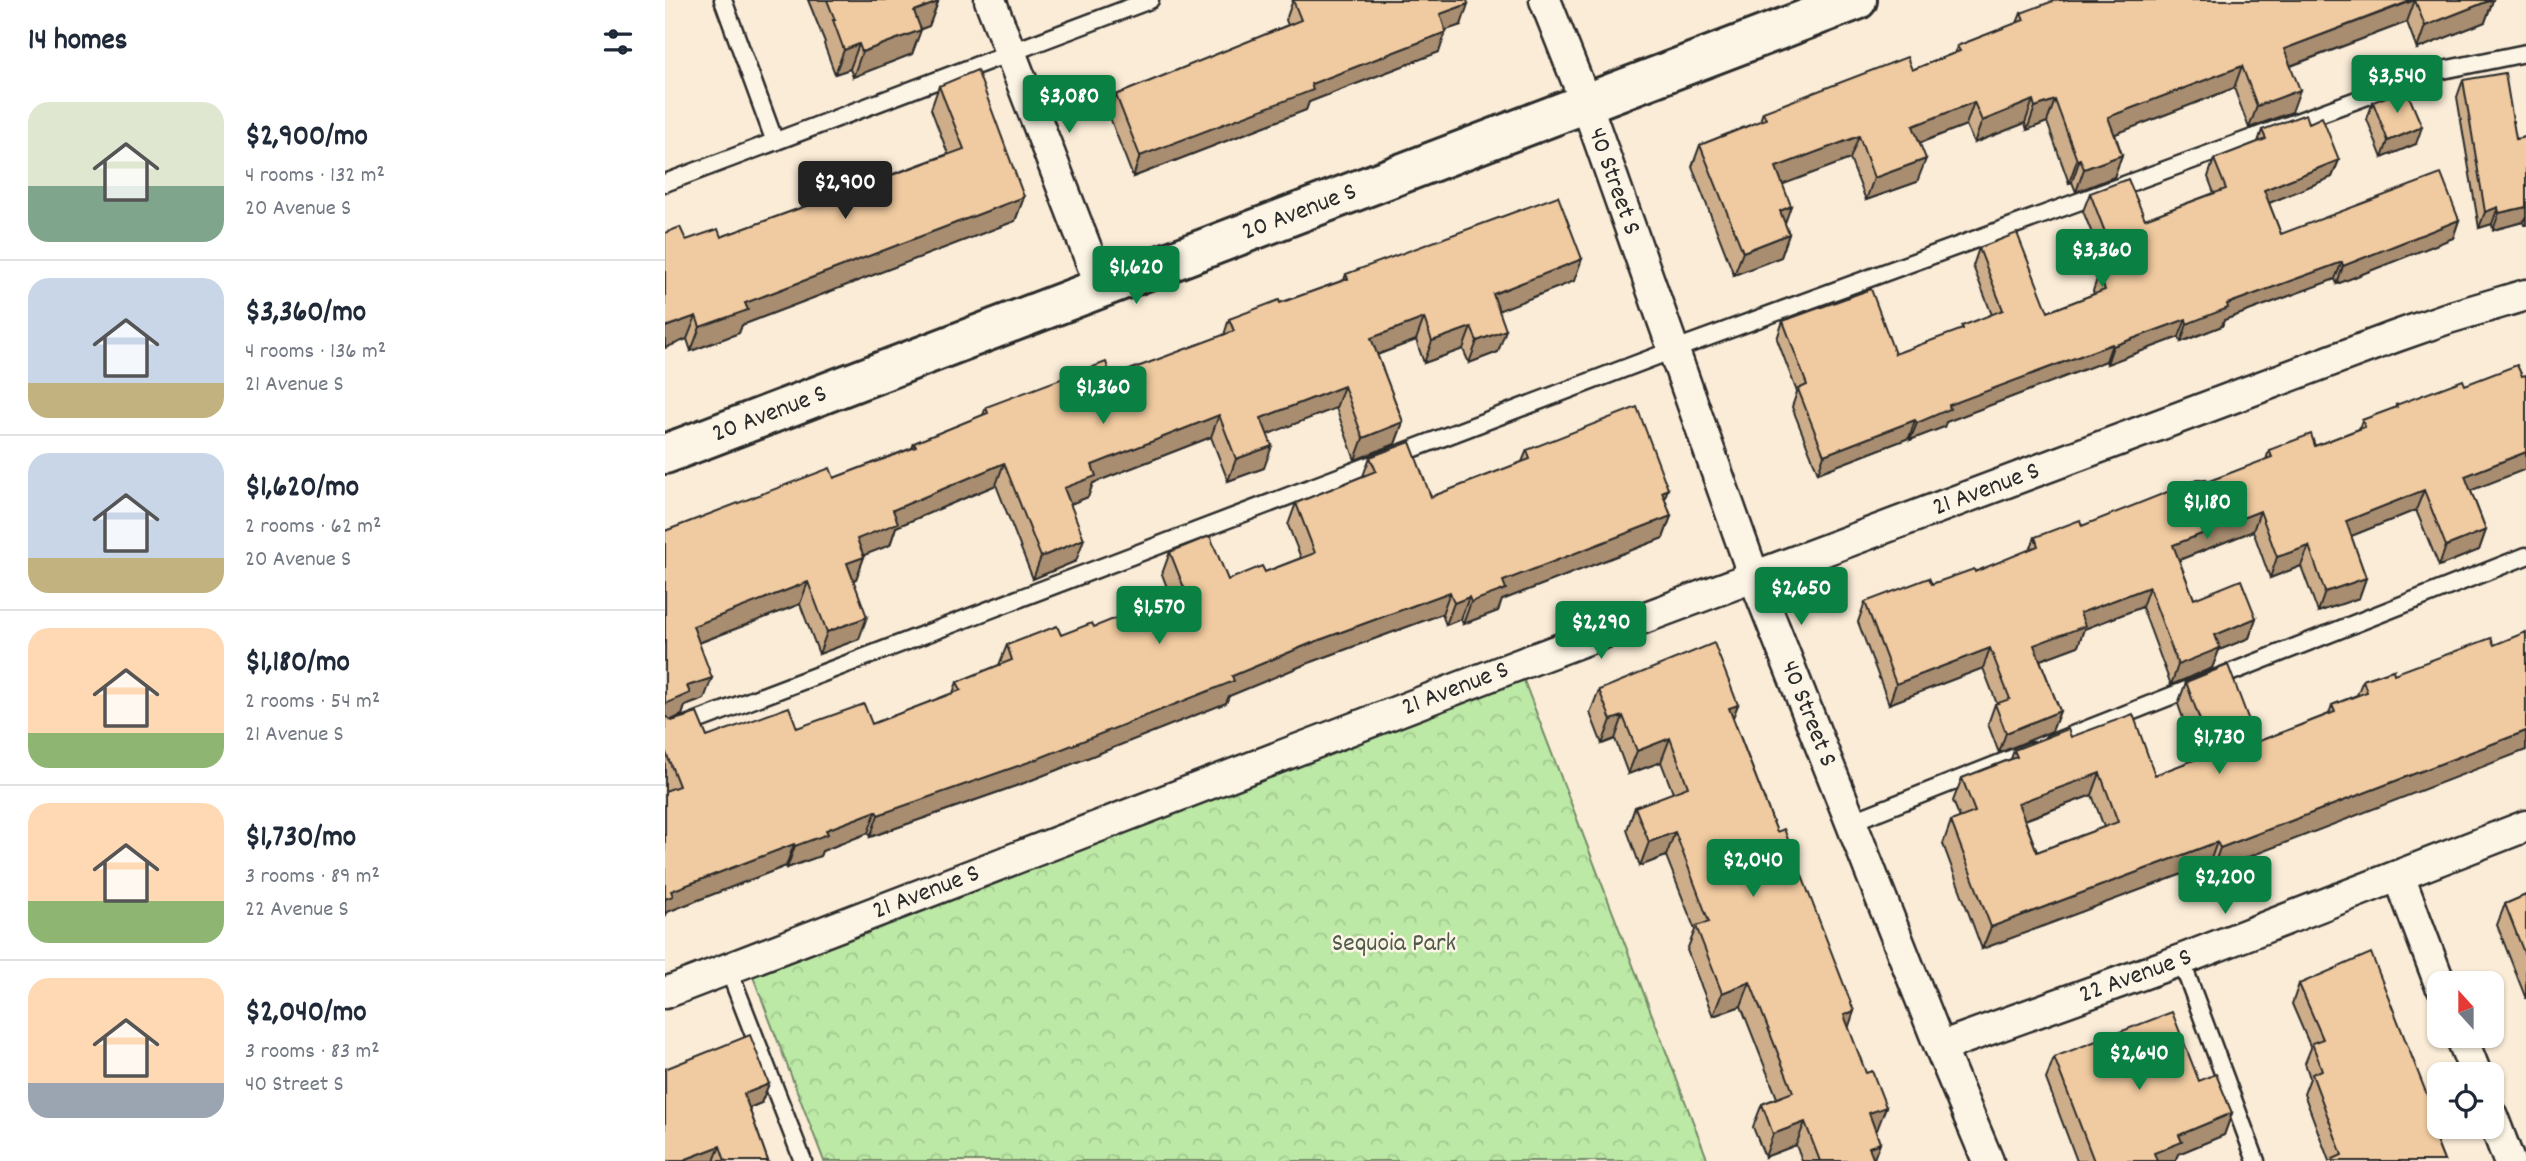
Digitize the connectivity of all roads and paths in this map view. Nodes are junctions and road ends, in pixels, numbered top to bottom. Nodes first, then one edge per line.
1 (723, 0) edge
2 (990, 0) edge
3 (1150, 0) edge
4 (1545, 0) edge
5 (1857, 0) edge
6 (2526, 53) edge
7 (1011, 54) junction
8 (1586, 103) junction
9 (775, 142) junction
10 (665, 183) edge
11 (1101, 288) junction
12 (2526, 295) edge
13 (1673, 350) junction
14 (665, 454) edge
15 (2526, 556) edge
16 (1754, 577) junction
17 (665, 733) edge
18 (1851, 822) junction
19 (2526, 826) edge
20 (2399, 876) junction
21 (2181, 960) junction
22 (728, 968) junction
23 (2435, 971) edge
24 (665, 993) edge
25 (1940, 1047) junction
26 (2501, 1139) edge
27 (803, 1161) edge
28 (1988, 1161) edge
29 (2256, 1161) edge
30 (2509, 1161) edge

1 - 9 lane
2 - 7 street
3 - 7 lane
4 - 8 street, 40 Street S
5 - 8 street, 20 Avenue S
6 - 13 lane
7 - 9 lane
7 - 11 street
8 - 11 street, 20 Avenue S
8 - 13 street, 40 Street S
9 - 10 lane
11 - 14 street, 20 Avenue S
12 - 16 street, 21 Avenue S
13 - 16 street, 40 Street S
13 - 17 lane
15 - 18 lane
16 - 18 street, 40 Street S
16 - 22 street, 21 Avenue S
18 - 25 street, 40 Street S
19 - 20 street, 22 Avenue S
20 - 21 street, 22 Avenue S
20 - 23 street
21 - 25 street, 22 Avenue S
21 - 29 lane
22 - 24 street, 21 Avenue S
22 - 27 lane
25 - 28 street, 40 Street S
26 - 30 street

